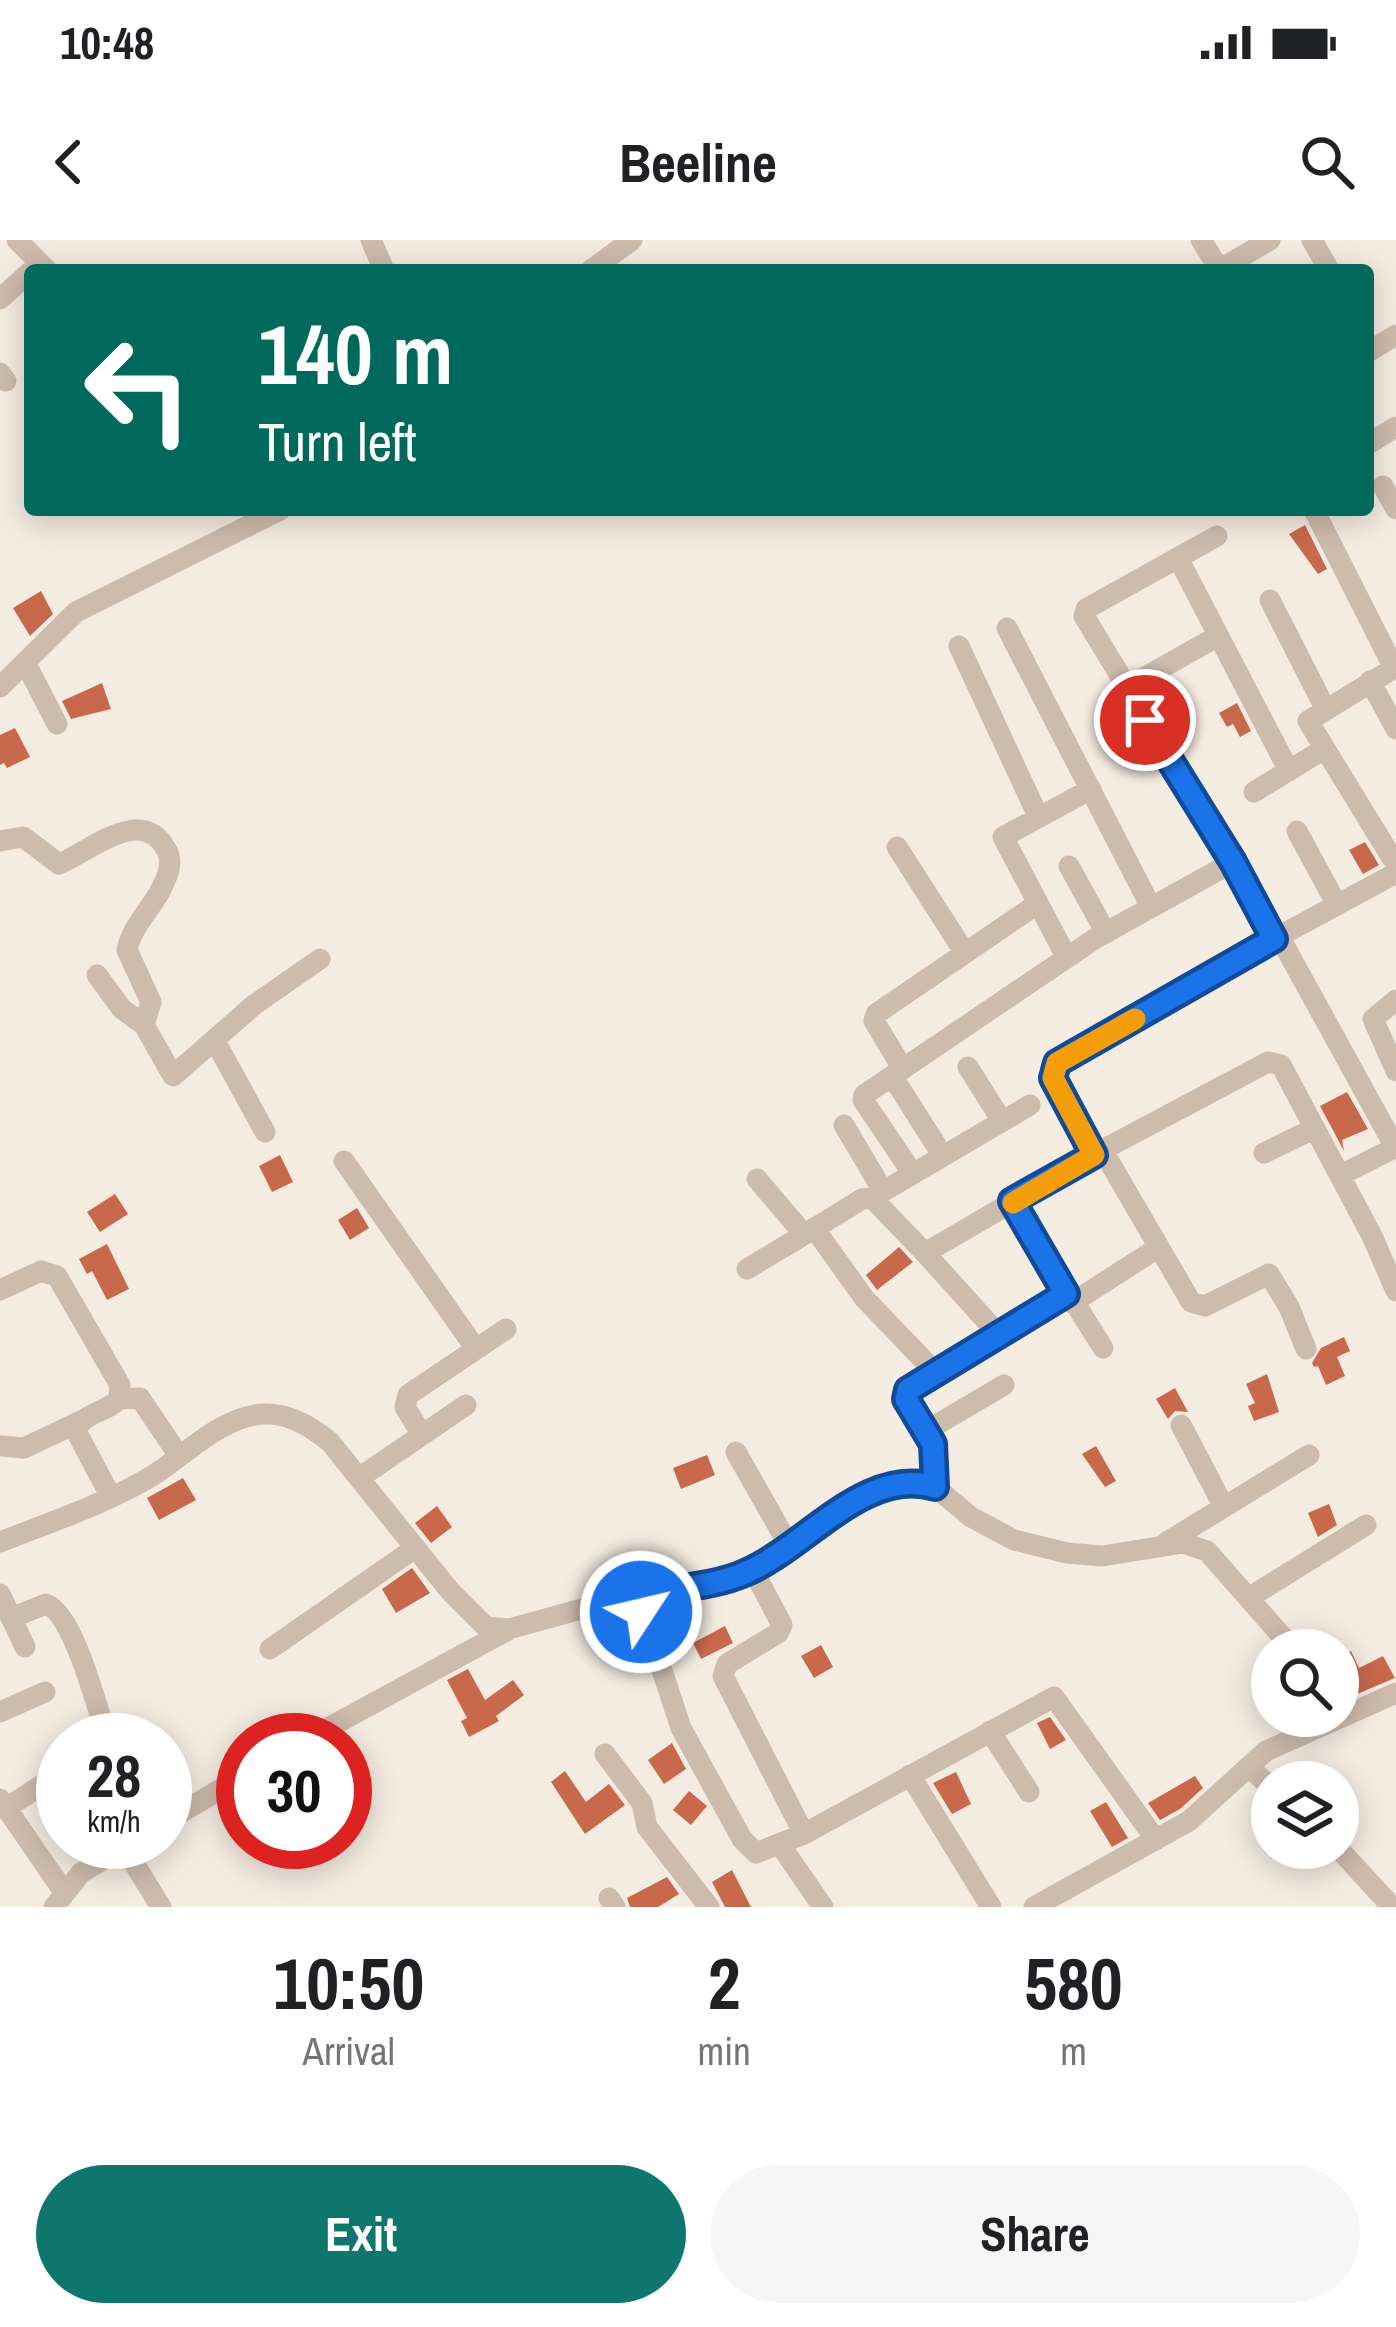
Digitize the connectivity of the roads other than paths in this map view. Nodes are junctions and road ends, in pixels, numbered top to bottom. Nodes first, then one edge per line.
1 (1270, 240) edge
2 (624, 242) edge
3 (598, 264) edge
4 (1230, 264) edge
5 (24, 279) edge
6 (0, 299) edge
7 (1383, 486) dead end
8 (1396, 508) edge
9 (269, 516) edge
10 (1317, 516) edge
11 (1217, 536) dead end
12 (1178, 558) junction
13 (1270, 600) dead end
14 (1007, 628) dead end
15 (1219, 635) junction
16 (959, 646) dead end
17 (26, 662) junction
18 (1395, 668) edge
19 (1370, 681) junction
20 (0, 687) edge
21 (1126, 688) junction
22 (1325, 708) junction
23 (57, 724) dead end
24 (1396, 729) edge
25 (1324, 749) junction
26 (1289, 771) junction
27 (1091, 789) junction
28 (1254, 792) dead end
29 (1038, 816) junction
30 (1297, 831) dead end
31 (0, 841) edge
32 (897, 847) dead end
33 (1233, 862) junction
34 (1395, 864) edge
35 (1069, 866) dead end
36 (1037, 904) junction
37 (1337, 905) junction
38 (1151, 907) junction
39 (1106, 933) junction
40 (1277, 938) junction
41 (964, 953) junction
42 (320, 958) dead end
43 (1067, 958) junction
44 (97, 975) dead end
45 (1396, 1000) edge
46 (144, 1025) junction
47 (215, 1041) junction
48 (968, 1067) dead end
49 (1396, 1071) edge
50 (897, 1073) junction
51 (1030, 1105) dead end
52 (1002, 1121) junction
53 (844, 1125) dead end
54 (1316, 1128) junction
55 (266, 1132) dead end
56 (1396, 1147) edge
57 (1098, 1153) junction
58 (1264, 1154) dead end
59 (943, 1156) junction
60 (344, 1161) dead end
61 (913, 1174) junction
62 (1341, 1175) junction
63 (758, 1179) dead end
64 (878, 1195) junction
65 (1012, 1201) junction
66 (810, 1231) junction
67 (1159, 1247) junction
68 (925, 1253) junction
69 (747, 1269) dead end
70 (0, 1290) edge
71 (1396, 1291) edge
72 (1069, 1299) junction
73 (506, 1329) dead end
74 (999, 1335) junction
75 (1102, 1348) dead end
76 (476, 1349) junction
77 (1306, 1349) dead end
78 (936, 1373) junction
79 (1004, 1384) dead end
80 (119, 1399) junction
81 (466, 1405) dead end
82 (81, 1420) junction
83 (1181, 1425) dead end
84 (926, 1431) junction
85 (422, 1435) junction
86 (0, 1446) edge
87 (736, 1452) dead end
88 (1309, 1454) dead end
89 (179, 1456) junction
90 (359, 1478) junction
91 (935, 1487) junction
92 (111, 1497) junction
93 (1224, 1507) junction
94 (1366, 1525) dead end
95 (0, 1542) edge
96 (1161, 1546) junction
97 (416, 1548) junction
98 (791, 1549) junction
99 (752, 1570) junction
100 (0, 1594) edge
101 (638, 1594) junction
102 (1250, 1597) junction
103 (11, 1618) junction
104 (508, 1629) junction
105 (1277, 1629) edge
106 (25, 1647) dead end
107 (269, 1649) dead end
108 (45, 1693) dead end
109 (1396, 1693) edge
110 (1359, 1708) edge
111 (0, 1712) edge
112 (99, 1713) edge
113 (354, 1713) edge
114 (990, 1731) junction
115 (1292, 1737) edge
116 (605, 1754) dead end
117 (1249, 1767) joint
118 (910, 1775) junction
119 (36, 1791) edge
120 (1028, 1792) dead end
121 (4, 1813) edge
122 (804, 1834) junction
123 (1156, 1840) junction
124 (782, 1846) junction
125 (87, 1869) edge
126 (141, 1869) edge
127 (1357, 1869) edge
128 (59, 1899) edge
129 (161, 1907) edge
130 (709, 1907) edge
131 (823, 1907) edge
132 (991, 1907) edge
133 (1034, 1907) edge
134 (1392, 1907) edge

1 - 4 street
2 - 3 street
5 - 6 street
7 - 8 street
9 - 17 street
10 - 18 street
11 - 12 street
12 - 15 street
12 - 21 street
13 - 22 street
14 - 27 street
15 - 21 street
15 - 26 street
16 - 29 street
17 - 20 street
17 - 23 street
18 - 19 street
19 - 22 street
19 - 24 street
21 - 33 street
22 - 25 street
25 - 26 street
25 - 34 street
26 - 28 street
27 - 29 street
27 - 38 street
29 - 36 street
30 - 37 street
31 - 46 street
32 - 41 street
33 - 38 street
33 - 40 street
34 - 37 street
35 - 39 street
36 - 41 street
36 - 43 street
37 - 40 street
38 - 39 street
39 - 43 street
40 - 56 street
40 - 57 street
41 - 50 street
42 - 47 street
43 - 50 street
44 - 46 street
45 - 49 street
46 - 47 street
47 - 55 street
48 - 52 street
50 - 59 street
50 - 61 street
51 - 52 street
52 - 59 street
53 - 64 street
54 - 57 street
54 - 58 street
54 - 62 street
56 - 62 street
57 - 65 street
57 - 67 street
59 - 61 street
60 - 76 street
61 - 64 street
62 - 71 street
63 - 66 street
64 - 66 street
64 - 68 street
65 - 68 street
65 - 72 street
66 - 69 street
66 - 78 street
67 - 72 street
67 - 77 street
68 - 74 street
70 - 80 street
72 - 74 street
72 - 75 street
73 - 76 street
74 - 78 street
76 - 85 street
78 - 84 street
79 - 84 street
80 - 82 street
80 - 89 street
81 - 85 street
82 - 86 street
82 - 92 street
83 - 93 street
84 - 91 street
85 - 90 street
87 - 98 street
88 - 93 street
89 - 90 street
89 - 92 street
90 - 97 street
91 - 96 street
91 - 98 street
92 - 95 street
93 - 96 street
94 - 102 street
96 - 102 street
97 - 104 street
97 - 107 street
98 - 99 street
99 - 101 street
99 - 122 street
100 - 103 street
101 - 104 street
101 - 124 street
102 - 105 street
103 - 106 street
103 - 112 street
104 - 113 street
108 - 111 street
109 - 110 street
114 - 118 street
114 - 120 street
114 - 123 street
115 - 117 street
116 - 130 street
117 - 123 street
118 - 122 street
118 - 132 street
119 - 121 street
121 - 128 street
122 - 124 street
123 - 133 street
124 - 131 street
125 - 128 street
126 - 129 street
127 - 134 street

